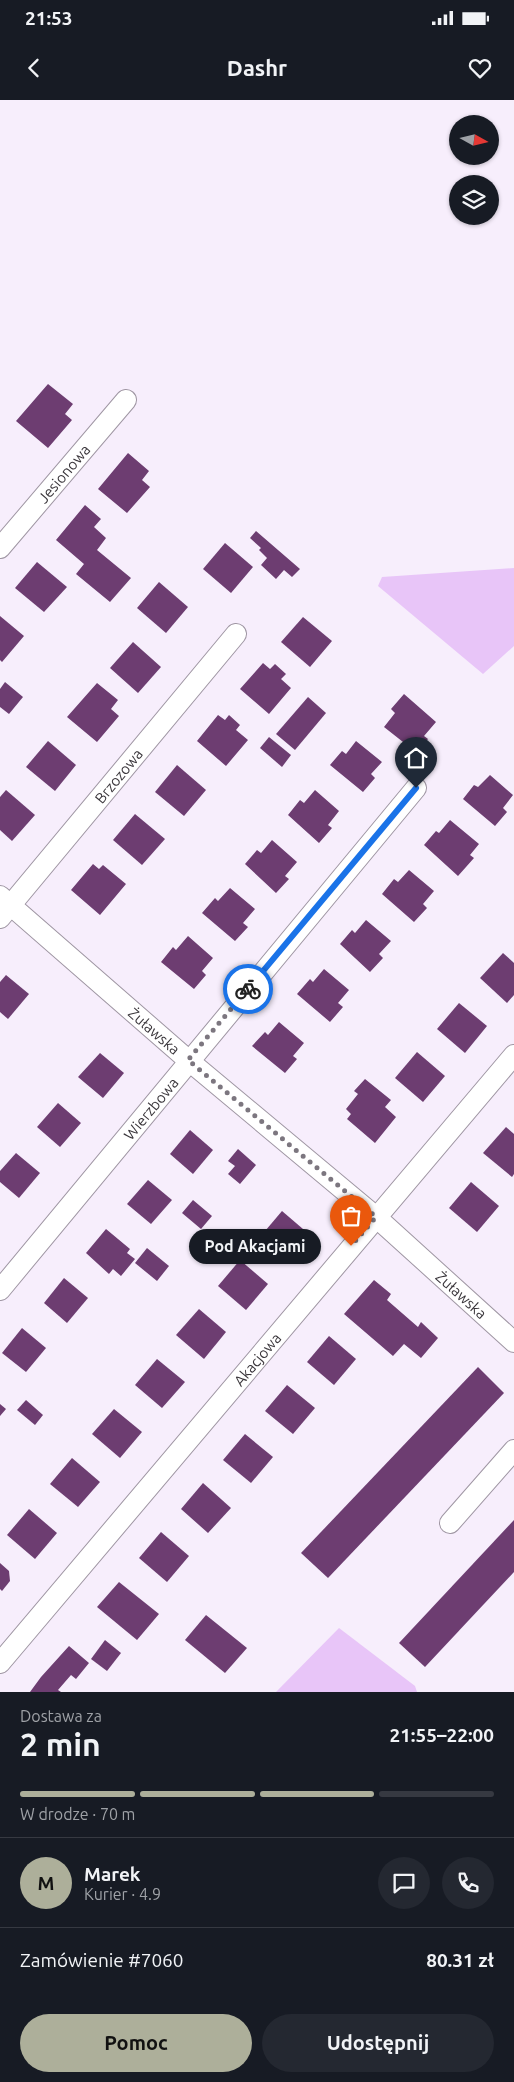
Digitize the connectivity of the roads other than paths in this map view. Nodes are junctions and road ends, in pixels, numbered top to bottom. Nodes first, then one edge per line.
1 (126, 400) dead end
2 (0, 548) edge
3 (236, 634) dead end
4 (416, 788) dead end
5 (4, 906) edge
6 (514, 1055) edge
7 (188, 1060) junction
8 (376, 1217) junction
9 (0, 1290) edge
10 (514, 1342) edge
11 (514, 1450) edge
12 (450, 1523) dead end
13 (0, 1663) edge

1 - 2 street, Jesionowa
3 - 5 street, Brzozowa
4 - 7 street, Wierzbowa
5 - 7 street, Żuławska
6 - 8 street, Akacjowa
7 - 8 street, Żuławska
7 - 9 street, Wierzbowa
8 - 10 street, Żuławska
8 - 13 street, Akacjowa
11 - 12 street

